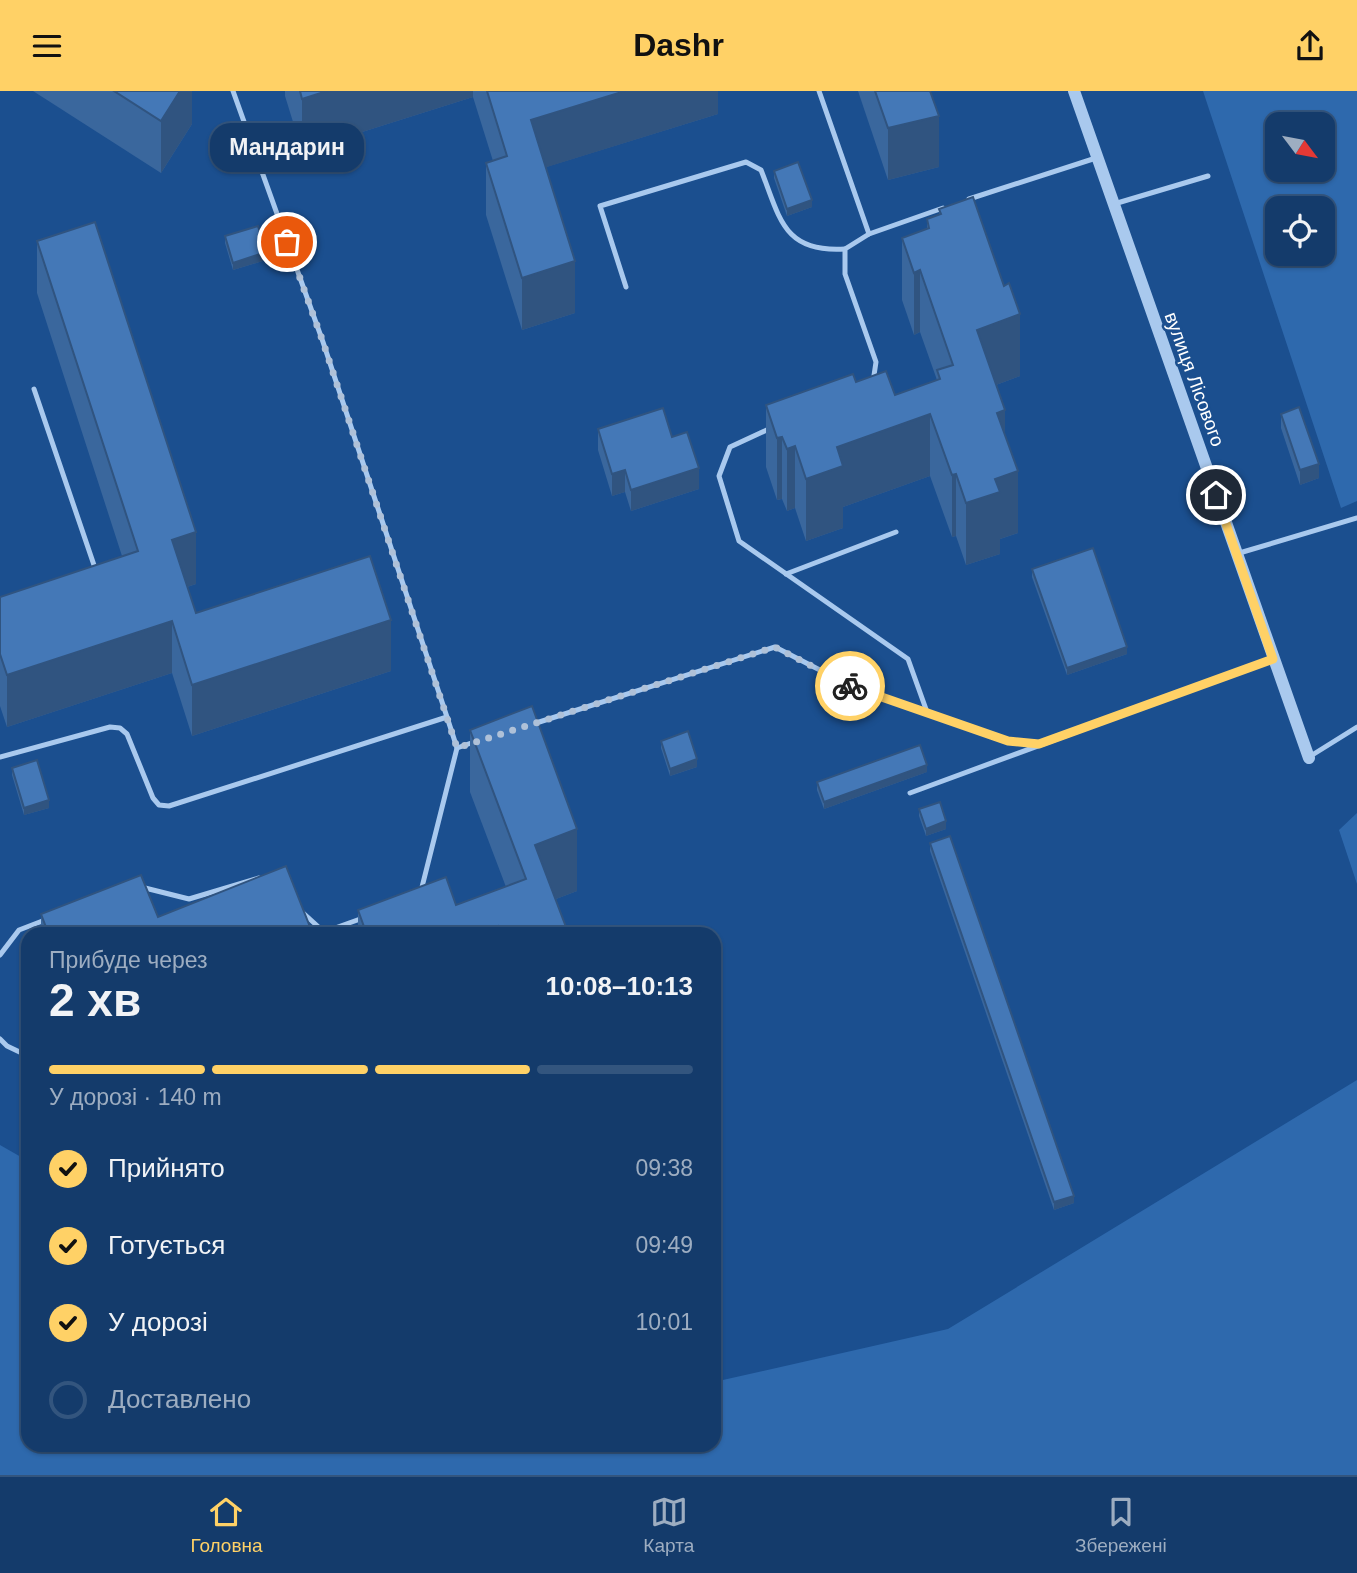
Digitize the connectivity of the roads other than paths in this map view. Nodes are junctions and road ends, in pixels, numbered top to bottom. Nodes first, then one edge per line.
1 (233, 91) edge
2 (819, 91) edge
3 (1074, 91) edge
4 (1096, 159) junction
5 (1208, 176) dead end
6 (968, 200) edge
7 (956, 204) edge
8 (1113, 205) junction
9 (869, 234) junction
10 (845, 249) junction
11 (626, 286) dead end
12 (34, 389) dead end
13 (867, 389) edge
14 (777, 426) edge
15 (1357, 518) edge
16 (896, 532) dead end
17 (1236, 554) junction
18 (786, 574) junction
19 (98, 577) edge
20 (1273, 659) junction
21 (927, 712) junction
22 (447, 717) junction
23 (523, 727) edge
24 (1357, 727) edge
25 (483, 739) edge
26 (1039, 744) junction
27 (457, 748) junction
28 (0, 757) edge
29 (1309, 758) joint
30 (910, 793) dead end
31 (266, 881) edge
32 (130, 890) edge
33 (417, 897) edge
34 (295, 907) edge
35 (374, 914) edge
36 (58, 915) edge
37 (27, 927) edge
38 (317, 927) edge
39 (340, 927) edge
40 (21, 929) edge
41 (0, 955) edge
42 (0, 1039) edge
43 (21, 1053) edge

1 - 22 lane
2 - 9 lane
3 - 4 street, вулиця Лісового
4 - 6 lane
4 - 8 street, вулиця Лісового
5 - 8 lane
7 - 9 lane
8 - 17 street, вулиця Лісового
9 - 10 lane
10 - 11 lane
10 - 13 lane
12 - 19 lane
14 - 18 lane
15 - 17 lane
16 - 18 lane
17 - 20 street, вулиця Лісового
18 - 21 lane
20 - 26 lane
20 - 29 street, вулиця Лісового
21 - 23 lane
21 - 26 lane
22 - 27 lane
22 - 28 lane
24 - 29 lane
25 - 27 lane
26 - 30 lane
27 - 33 lane
31 - 32 lane
34 - 38 lane
35 - 39 lane
36 - 37 lane
40 - 41 lane
42 - 43 lane

